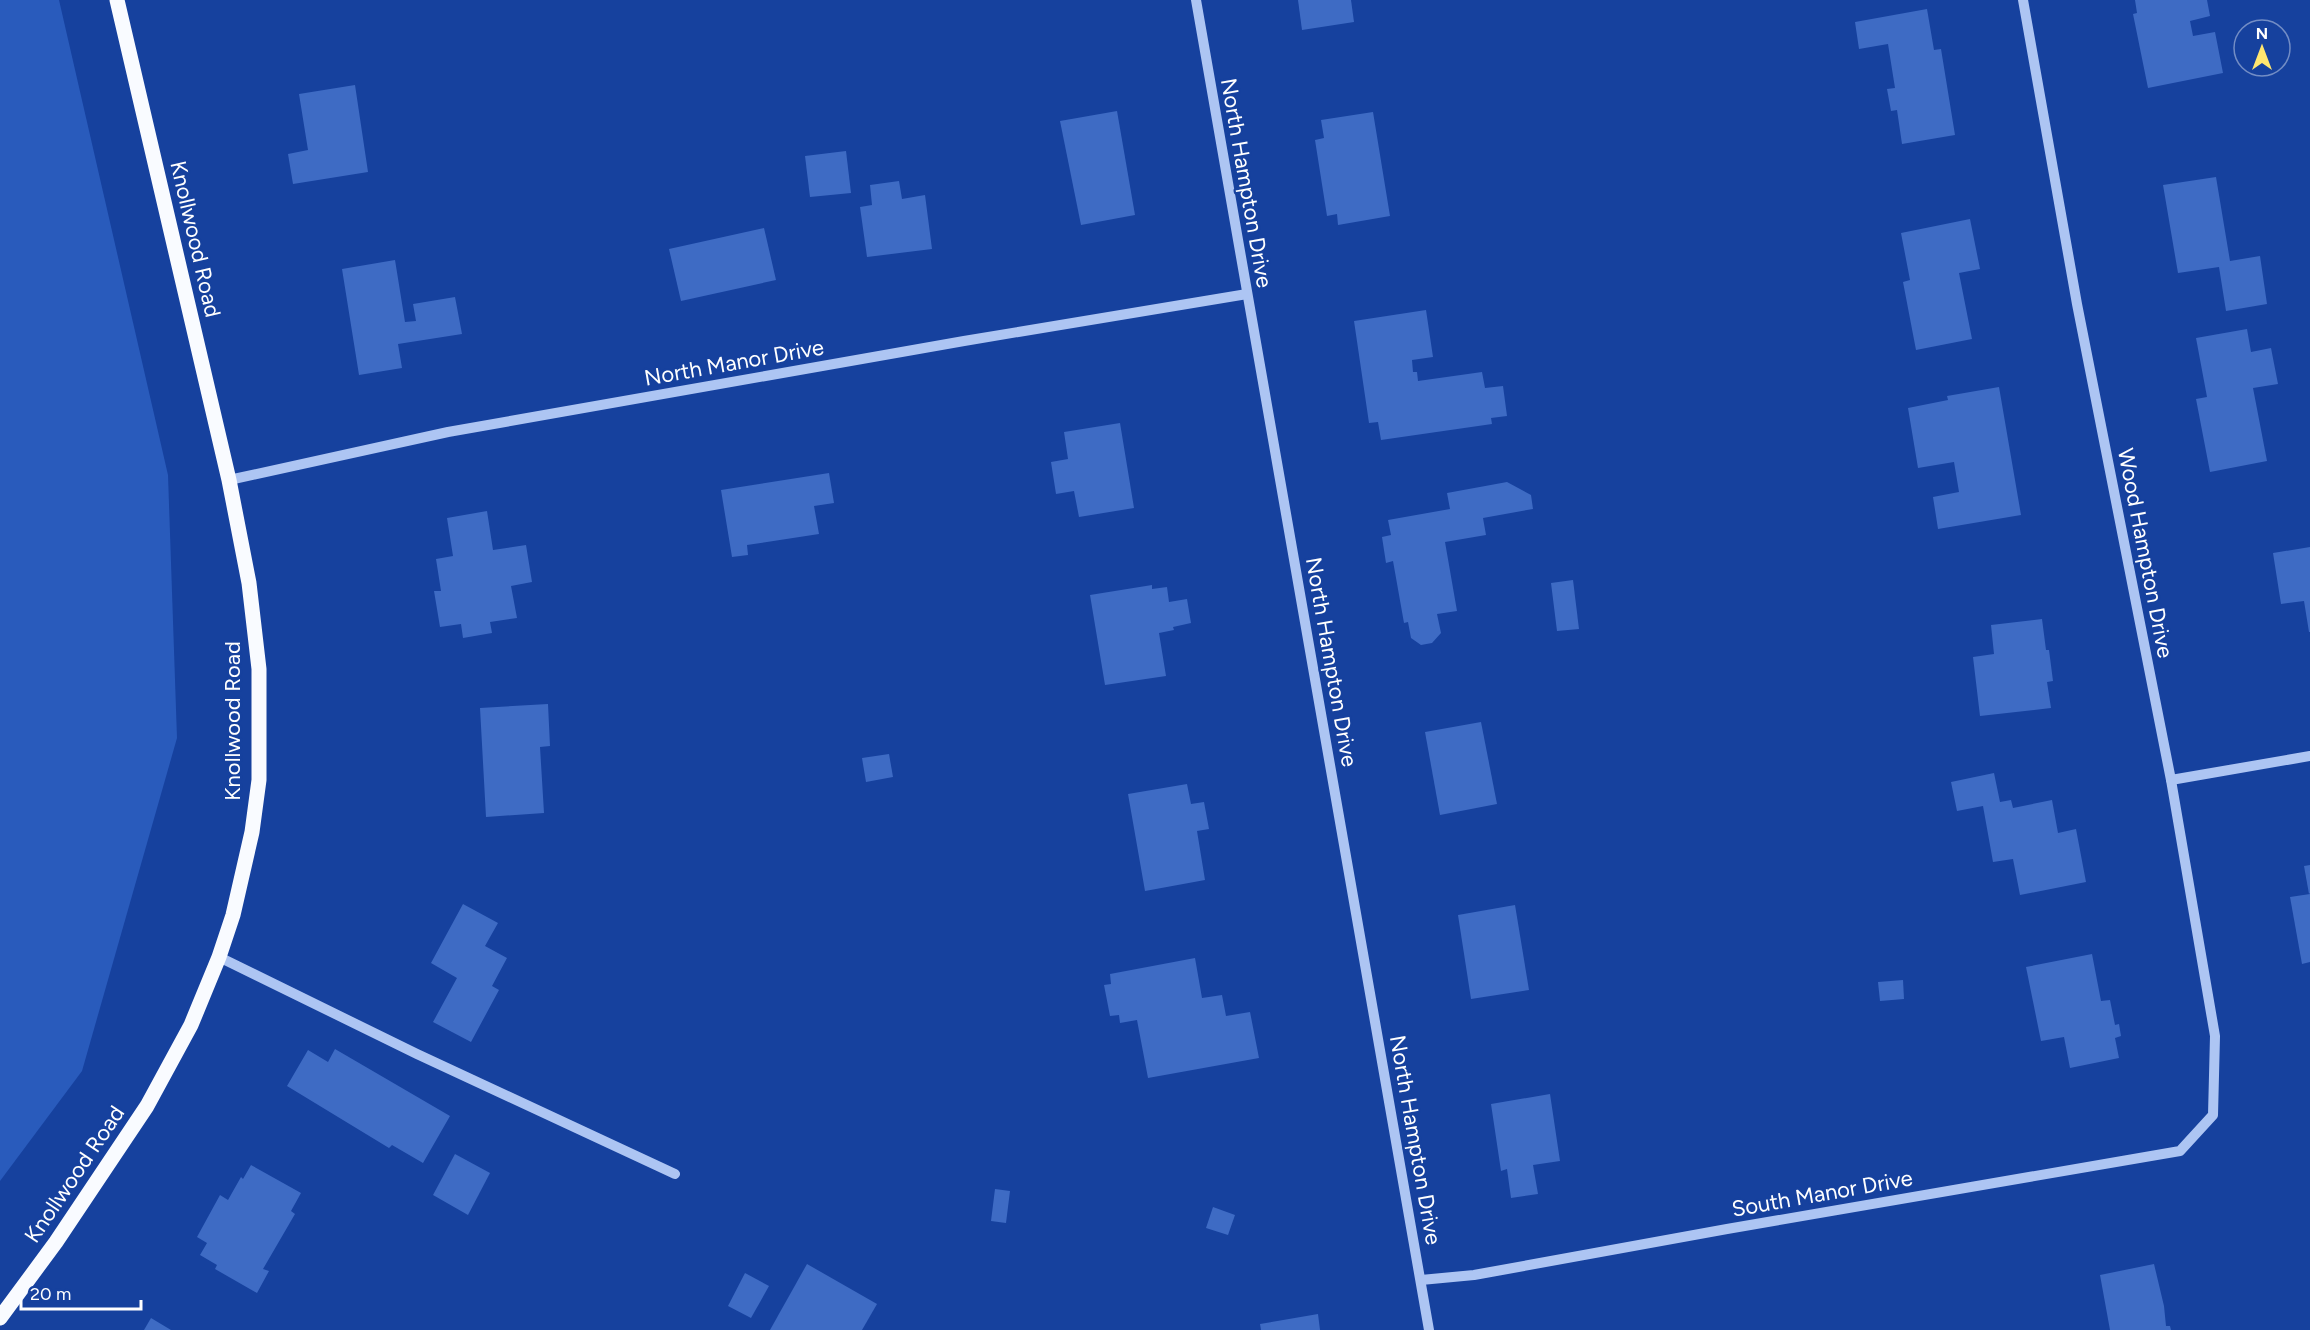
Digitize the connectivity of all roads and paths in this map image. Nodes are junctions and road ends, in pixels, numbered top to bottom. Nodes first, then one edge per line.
1 (117, 0) edge
2 (1196, 0) edge
3 (2023, 0) edge
4 (1247, 294) junction
5 (229, 480) junction
6 (2310, 756) edge
7 (2171, 780) junction
8 (219, 957) junction
9 (2213, 1115) joint
10 (675, 1174) dead end
11 (1421, 1280) junction
12 (0, 1318) edge
13 (1429, 1330) edge

1 - 5 main road, Knollwood Road
2 - 4 street, North Hampton Drive
3 - 7 street, Wood Hampton Drive
4 - 5 street, North Manor Drive
4 - 11 street, North Hampton Drive
5 - 8 main road, Knollwood Road
6 - 7 street
7 - 9 street, Wood Hampton Drive
8 - 10 street
8 - 12 main road, Knollwood Road
9 - 11 street, South Manor Drive
11 - 13 street, North Hampton Drive

